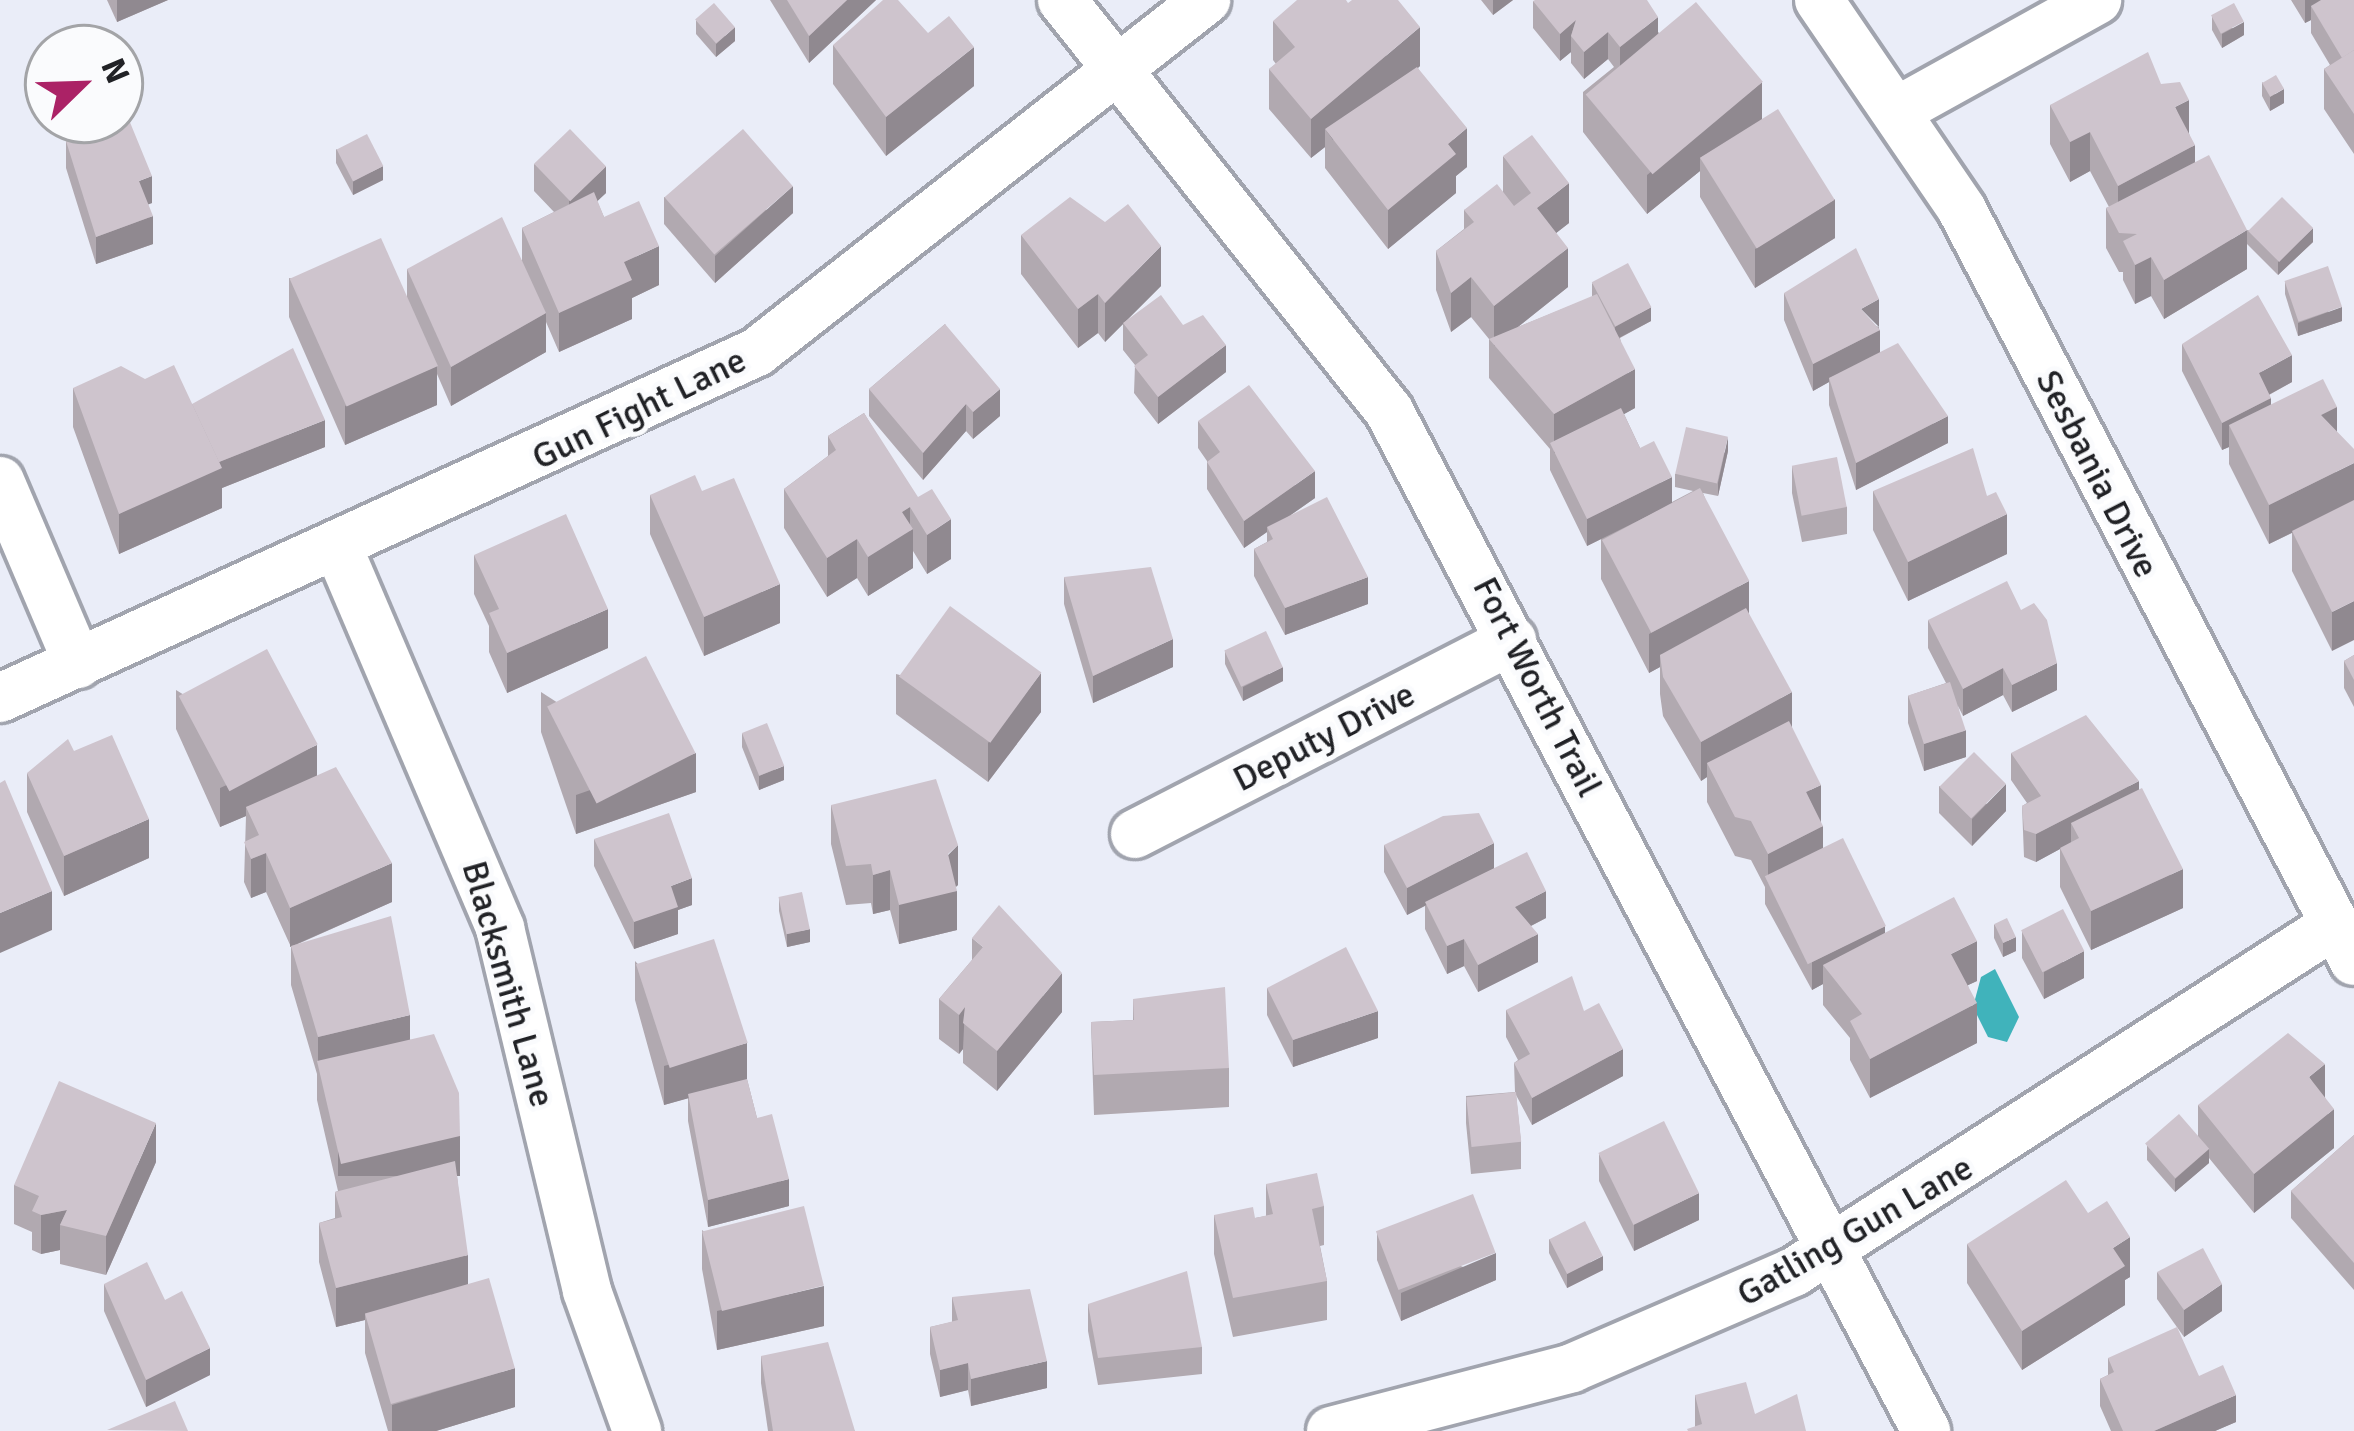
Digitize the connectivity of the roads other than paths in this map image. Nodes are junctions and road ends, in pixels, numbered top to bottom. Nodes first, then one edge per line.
1 (1062, 0) edge
2 (1206, 0) edge
3 (1819, 0) edge
4 (2097, 0) edge
5 (1119, 70) junction
6 (1897, 111) junction
7 (0, 481) edge
8 (339, 550) junction
9 (1513, 640) junction
10 (78, 664) junction
11 (0, 698) edge
12 (1135, 834) dead end
13 (2343, 944) edge
14 (1832, 1252) junction
15 (637, 1431) edge
16 (1331, 1431) edge
17 (1926, 1431) edge

1 - 5 street, Fort Worth Trail
2 - 5 street, Gun Fight Lane
3 - 6 street, Sesbania Drive
4 - 6 street
5 - 8 street, Gun Fight Lane
5 - 9 street, Fort Worth Trail
6 - 13 street, Sesbania Drive
7 - 10 street
8 - 10 street, Gun Fight Lane
8 - 15 street, Blacksmith Lane
9 - 12 street, Deputy Drive
9 - 14 street, Fort Worth Trail
10 - 11 street, Gun Fight Lane
13 - 14 street, Gatling Gun Lane
14 - 16 street, Gatling Gun Lane
14 - 17 street, Fort Worth Trail

